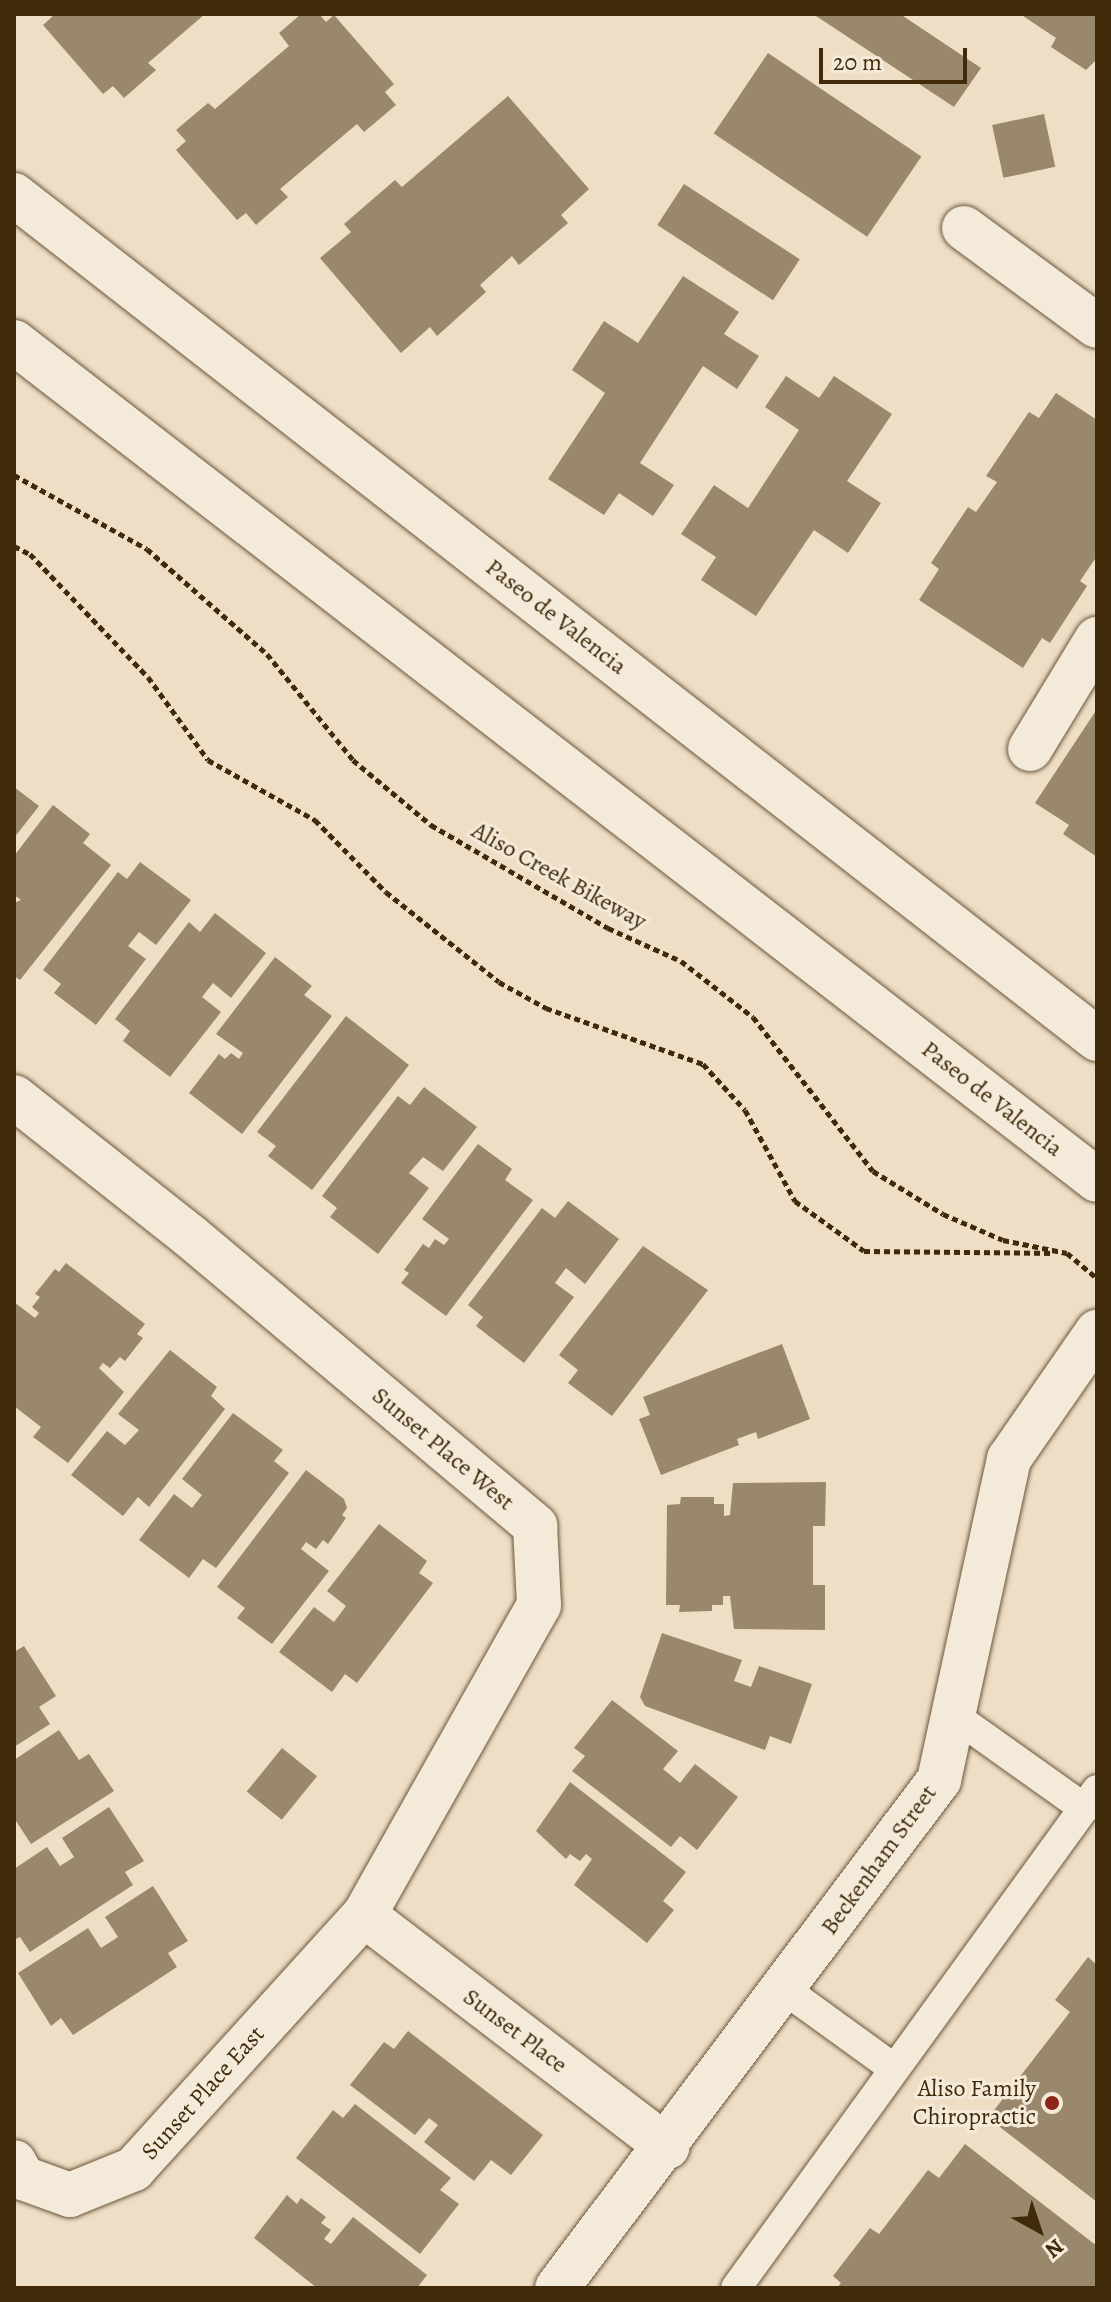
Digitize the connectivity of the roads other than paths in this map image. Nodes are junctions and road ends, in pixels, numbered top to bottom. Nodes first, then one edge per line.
1 (14, 195) edge
2 (964, 228) dead end
3 (1097, 326) edge
4 (14, 342) edge
5 (1097, 639) edge
6 (1030, 749) dead end
7 (1097, 1039) edge
8 (14, 1097) edge
9 (1097, 1180) edge
10 (1097, 1332) edge
11 (953, 1715) junction
12 (1090, 1799) edge
13 (364, 1915) junction
14 (784, 1989) junction
15 (893, 2068) junction
16 (667, 2147) junction
17 (14, 2162) edge
18 (557, 2288) edge
19 (736, 2288) edge

1 - 7 street, Paseo de Valencia
2 - 3 street
4 - 9 street, Paseo de Valencia
5 - 6 street
8 - 13 street, Sunset Place West
10 - 11 street, Beckenham Street
11 - 12 lane
11 - 14 street, Beckenham Street
12 - 15 lane
13 - 16 street, Sunset Place
13 - 17 street, Sunset Place East
14 - 15 lane
14 - 16 street, Beckenham Street
15 - 19 lane
16 - 18 street, Beckenham Street

